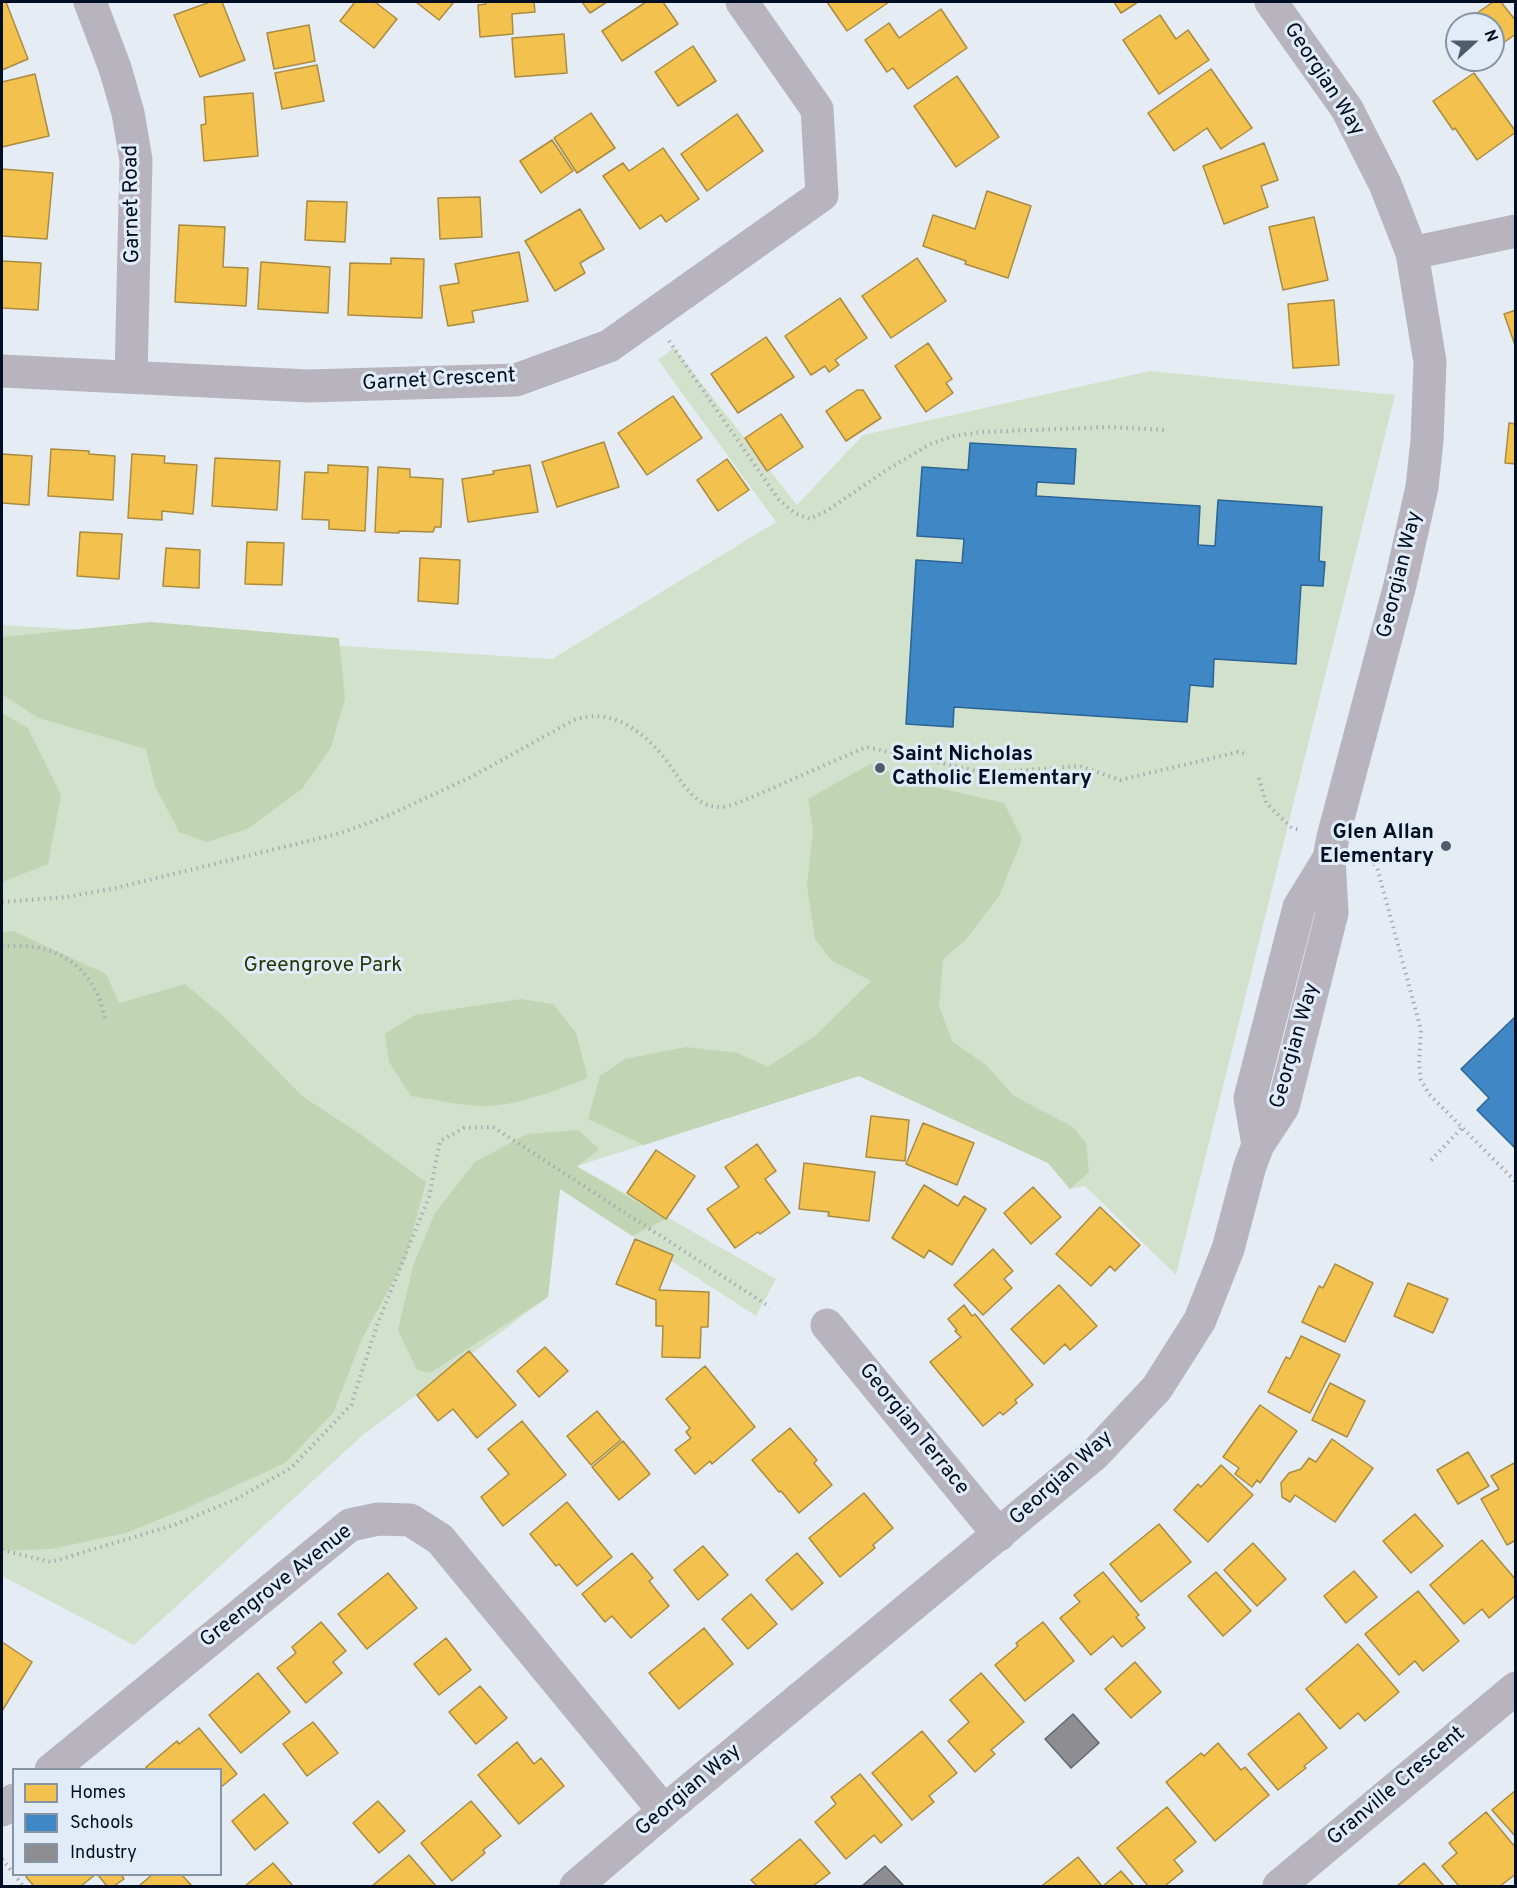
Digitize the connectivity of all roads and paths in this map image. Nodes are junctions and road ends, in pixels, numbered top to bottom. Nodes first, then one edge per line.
1 (90, 2) edge
2 (742, 2) edge
3 (1271, 2) edge
4 (1515, 231) edge
5 (1412, 253) junction
6 (651, 316) junction
7 (2, 371) edge
8 (131, 377) junction
9 (1165, 430) dead end
10 (1246, 754) dead end
11 (1259, 778) dead end
12 (1302, 830) dead end
13 (1363, 845) dead end
14 (2, 902) edge
15 (2, 946) edge
16 (105, 1020) dead end
17 (1462, 1128) junction
18 (1431, 1160) dead end
19 (1515, 1182) edge
20 (770, 1308) dead end
21 (827, 1325) dead end
22 (999, 1535) junction
23 (2, 1550) edge
24 (1515, 1688) edge
25 (53, 1768) edge
26 (664, 1811) junction
27 (2, 1859) edge
28 (12, 1872) edge
29 (576, 1887) edge
30 (1279, 1887) edge

1 - 8 street, Garnet Road
2 - 6 street, Garnet Crescent
3 - 5 street, Georgian Way
4 - 5 street
5 - 22 street, Georgian Way
6 - 8 street, Garnet Crescent
6 - 9 path
7 - 8 street, Garnet Crescent
10 - 14 path
11 - 12 path
13 - 17 path
15 - 16 path
17 - 18 path
17 - 19 path
20 - 23 path
21 - 22 street, Georgian Terrace
22 - 26 street, Georgian Way
24 - 30 street, Granville Crescent
25 - 26 street, Greengrove Avenue
26 - 29 street, Georgian Way
27 - 28 path

